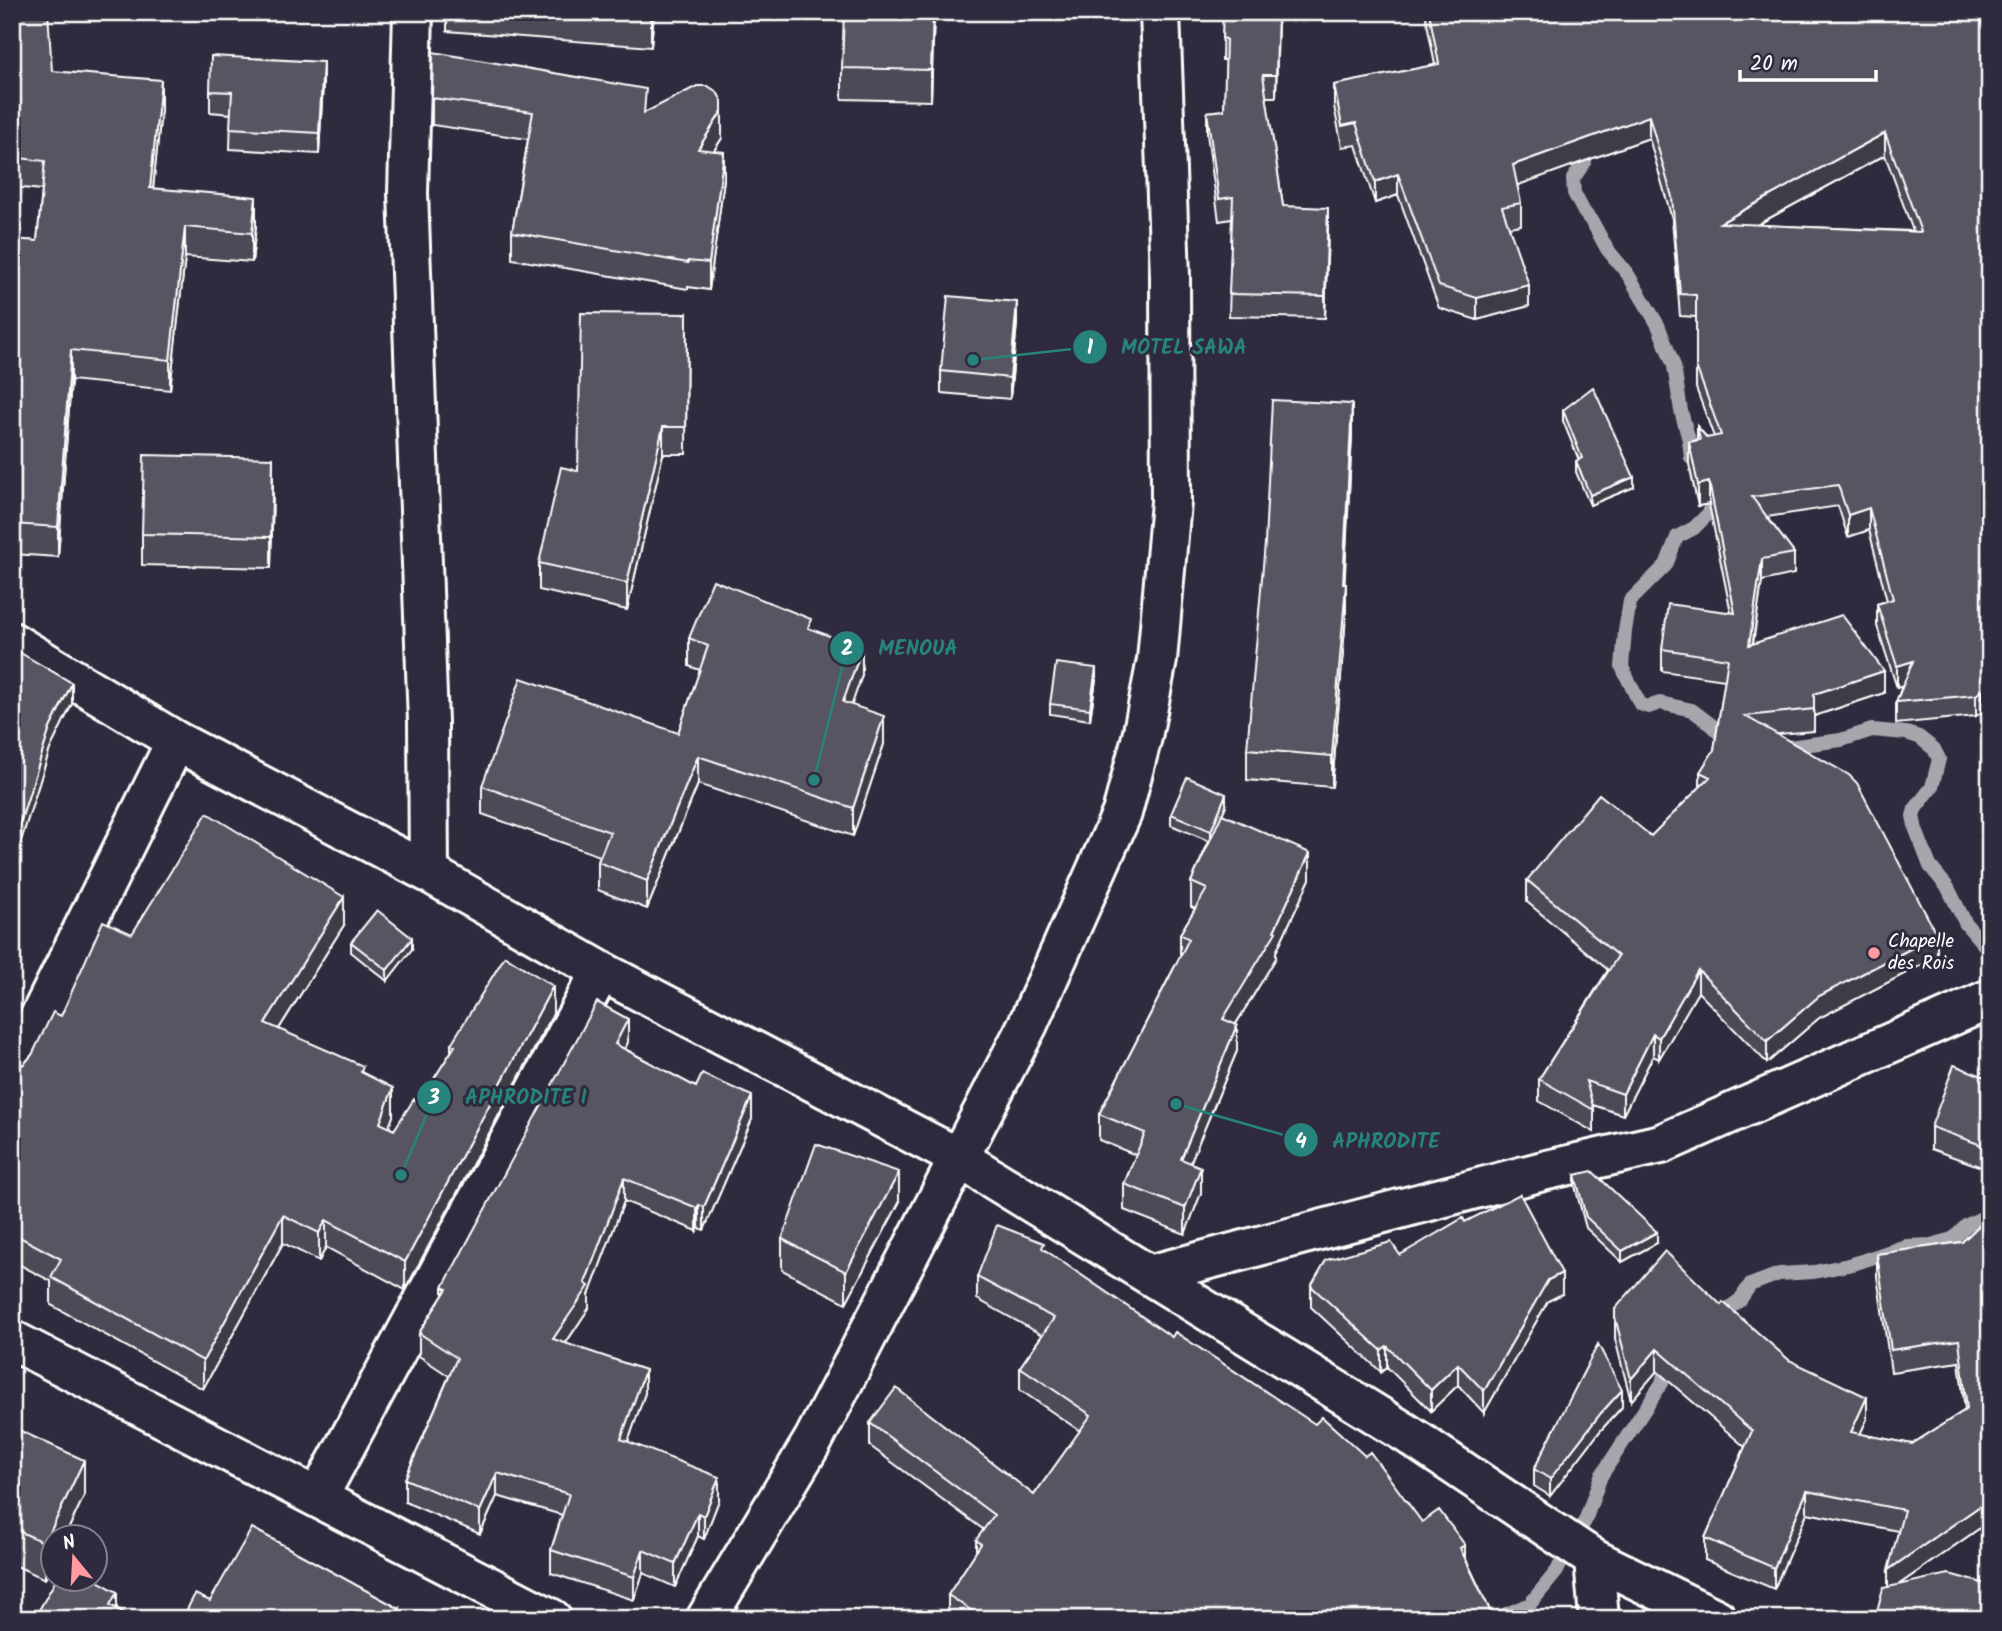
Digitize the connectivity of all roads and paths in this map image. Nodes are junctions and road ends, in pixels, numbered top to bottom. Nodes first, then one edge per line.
1 (413, 12) edge
2 (1160, 12) edge
3 (12, 642) edge
4 (176, 741) junction
5 (429, 873) junction
6 (600, 971) junction
7 (1990, 999) edge
8 (12, 1073) edge
9 (959, 1158) junction
10 (1149, 1275) junction
11 (12, 1340) edge
12 (318, 1497) junction
13 (1577, 1547) junction
14 (1713, 1618) edge
15 (552, 1619) edge
16 (706, 1619) edge
17 (1599, 1619) edge

1 - 5 street
2 - 9 street
3 - 4 street
4 - 5 street
4 - 8 street
5 - 6 street
6 - 9 street
6 - 12 street
7 - 10 street
9 - 10 street
9 - 16 street
10 - 13 street
11 - 12 street
12 - 15 street
13 - 14 street
13 - 17 street

